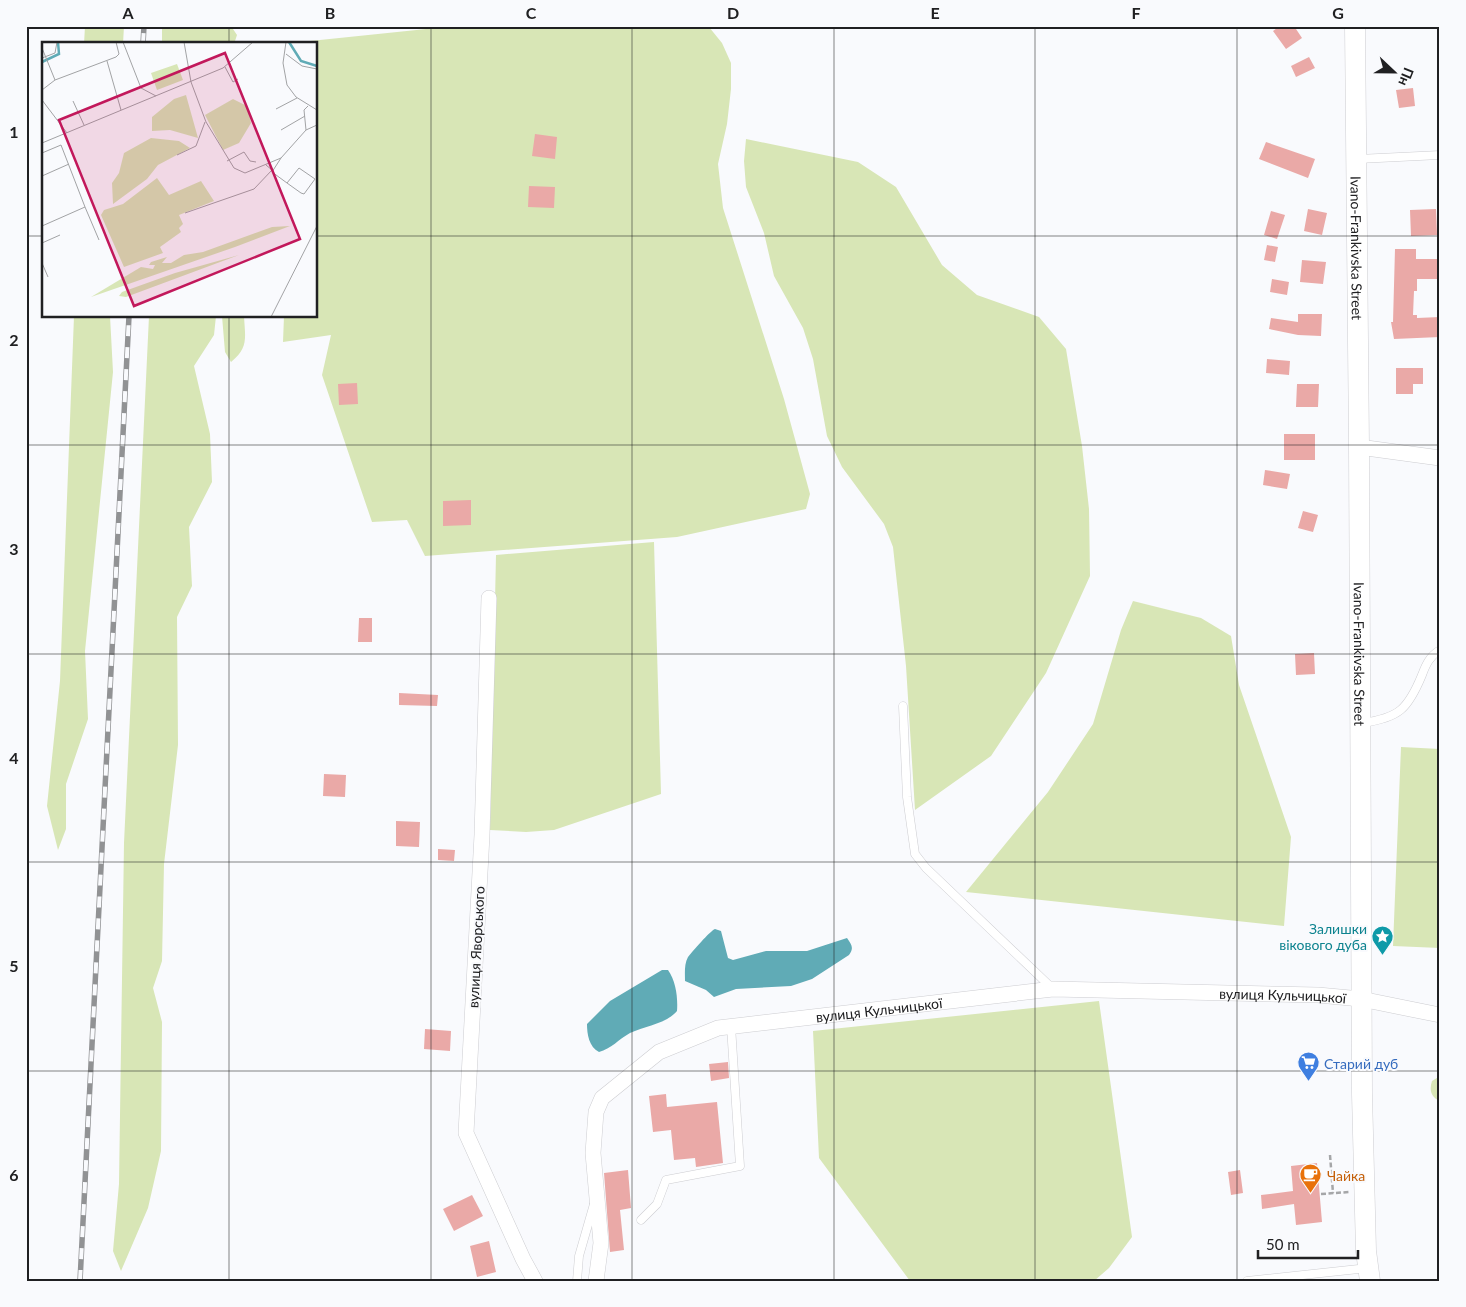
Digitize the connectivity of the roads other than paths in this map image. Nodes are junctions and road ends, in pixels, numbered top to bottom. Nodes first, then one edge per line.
1 (1355, 26) edge
2 (1440, 155) edge
3 (1356, 159) junction
4 (1360, 447) junction
5 (1440, 458) edge
6 (489, 598) dead end
7 (1440, 650) edge
8 (903, 706) dead end
9 (1360, 723) junction
10 (1053, 989) junction
11 (1361, 999) junction
12 (1440, 1015) edge
13 (731, 1026) junction
14 (597, 1195) junction
15 (641, 1220) dead end
16 (1369, 1274) edge
17 (593, 1279) edge
18 (536, 1281) edge
19 (577, 1281) edge
20 (1247, 1281) edge

1 - 3 main road, Ivano-Frankivska Street
2 - 3 lane
3 - 4 main road, Ivano-Frankivska Street
4 - 5 street
4 - 9 main road, Ivano-Frankivska Street
6 - 18 street, вулиця Яворського
7 - 9 lane
8 - 10 lane
9 - 11 main road, Ivano-Frankivska Street
10 - 11 street, вулиця Кульчицької
10 - 13 street, вулиця Кульчицької
11 - 12 street, вулиця Кульчицької
11 - 16 main road, Ivano-Frankivska Street
13 - 14 street, вулиця Кульчицької
13 - 15 lane
14 - 17 street, вулиця Кульчицької
14 - 19 lane
16 - 20 lane

